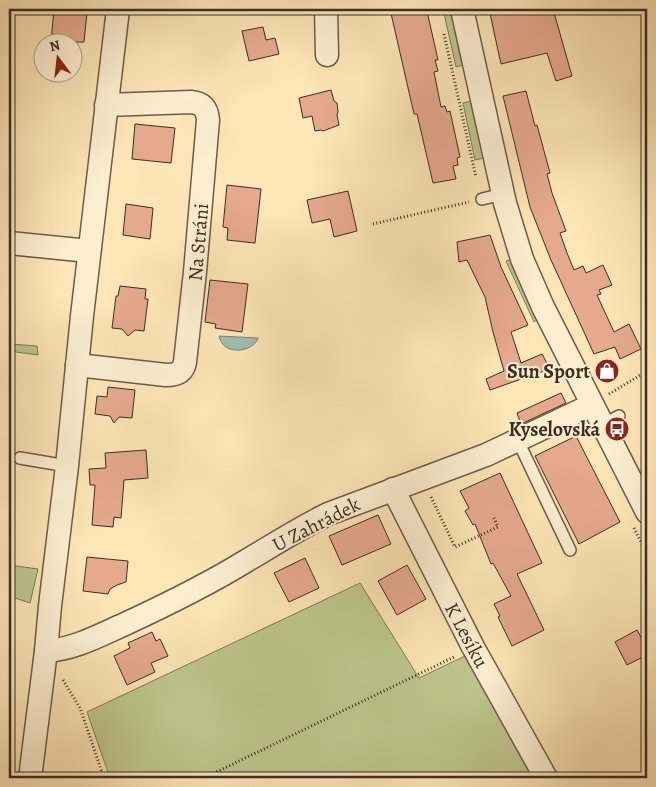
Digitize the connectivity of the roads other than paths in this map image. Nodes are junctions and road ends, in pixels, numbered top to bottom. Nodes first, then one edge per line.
1 (118, 9) edge
2 (326, 9) edge
3 (462, 9) edge
4 (327, 55) dead end
5 (106, 105) junction
6 (9, 243) edge
7 (89, 251) junction
8 (77, 365) junction
9 (606, 410) junction
10 (518, 441) junction
11 (20, 458) dead end
12 (67, 466) junction
13 (393, 489) junction
14 (647, 512) edge
15 (570, 550) dead end
16 (46, 656) junction
17 (30, 778) edge
18 (546, 778) edge

1 - 5 street
2 - 4 street
3 - 9 street
5 - 7 street
5 - 8 street, Na Stráni
6 - 7 street
7 - 8 street
8 - 12 street
9 - 10 street, U Zahrádek
9 - 14 street
10 - 13 street, U Zahrádek
10 - 15 lane
11 - 12 lane
12 - 16 street
13 - 16 street, U Zahrádek
13 - 18 street, K Lesíku
16 - 17 street

